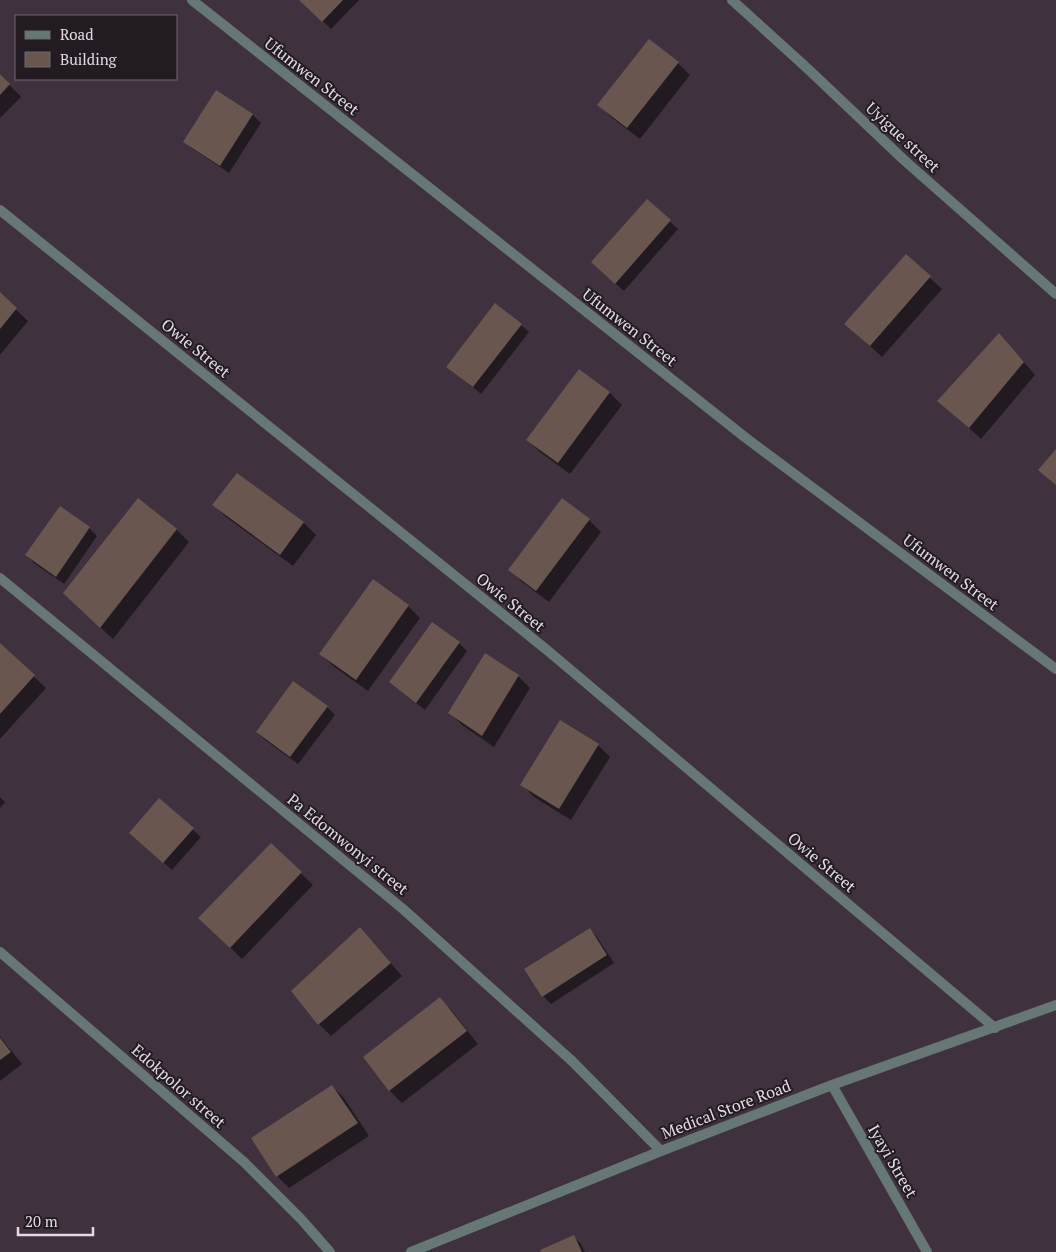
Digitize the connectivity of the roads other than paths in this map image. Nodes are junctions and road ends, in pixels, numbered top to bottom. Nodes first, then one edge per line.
1 (192, 0) edge
2 (732, 0) edge
3 (0, 210) edge
4 (1056, 294) edge
5 (0, 578) edge
6 (1056, 669) edge
7 (0, 952) edge
8 (1056, 1004) edge
9 (995, 1028) junction
10 (832, 1085) junction
11 (661, 1151) junction
12 (330, 1252) edge
13 (411, 1252) edge
14 (927, 1252) edge

1 - 6 street, Ufumwen Street
2 - 4 street, Uyigue street
3 - 9 street, Owie Street
5 - 11 street, Pa Edomwonyi street
7 - 12 street, Edokpolor street
8 - 9 street, Medical Store Road
9 - 10 street, Medical Store Road
10 - 11 street, Medical Store Road
10 - 14 street, Iyayi Street
11 - 13 street, Medical Store Road

